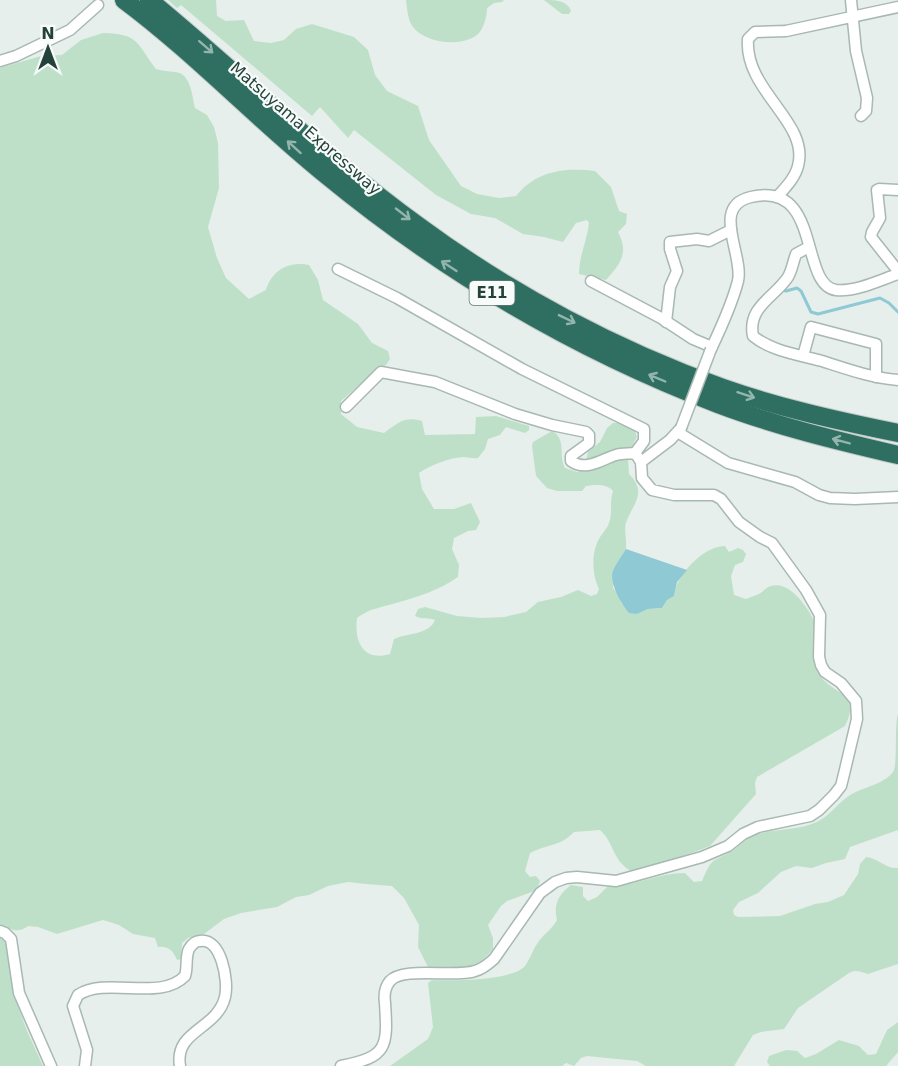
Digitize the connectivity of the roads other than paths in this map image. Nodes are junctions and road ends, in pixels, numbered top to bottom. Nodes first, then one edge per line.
1 (124, 0) edge
2 (149, 0) edge
3 (851, 0) edge
4 (98, 5) dead end
5 (898, 8) edge
6 (851, 17) junction
7 (0, 61) edge
8 (861, 116) dead end
9 (898, 190) edge
10 (777, 197) junction
11 (731, 230) junction
12 (810, 247) junction
13 (338, 268) dead end
14 (898, 273) edge
15 (591, 281) dead end
16 (666, 322) junction
17 (712, 348) junction
18 (803, 356) junction
19 (876, 377) junction
20 (898, 380) edge
21 (346, 407) dead end
22 (680, 431) junction
23 (898, 433) edge
24 (898, 455) edge
25 (638, 457) junction
26 (898, 497) edge
27 (0, 931) edge
28 (51, 1066) edge
29 (85, 1066) edge
30 (180, 1066) edge
31 (341, 1066) edge

24 -> 1 highway, Matsuyama Expressway / E11
2 -> 23 highway, Matsuyama Expressway / E11
3 - 6 street
4 - 7 street
5 - 6 street
6 - 8 street
6 - 10 street
9 - 14 street
10 - 11 street
10 - 12 street
11 - 16 street
11 - 17 street
12 - 14 street
12 - 18 street
13 - 25 street
15 - 16 street
16 - 17 street
17 - 22 street, bridge
18 - 19 street
18 - 19 street
19 - 20 street
21 - 25 street
22 - 25 street
22 - 26 street
25 - 31 street
27 - 28 street
29 - 30 street

